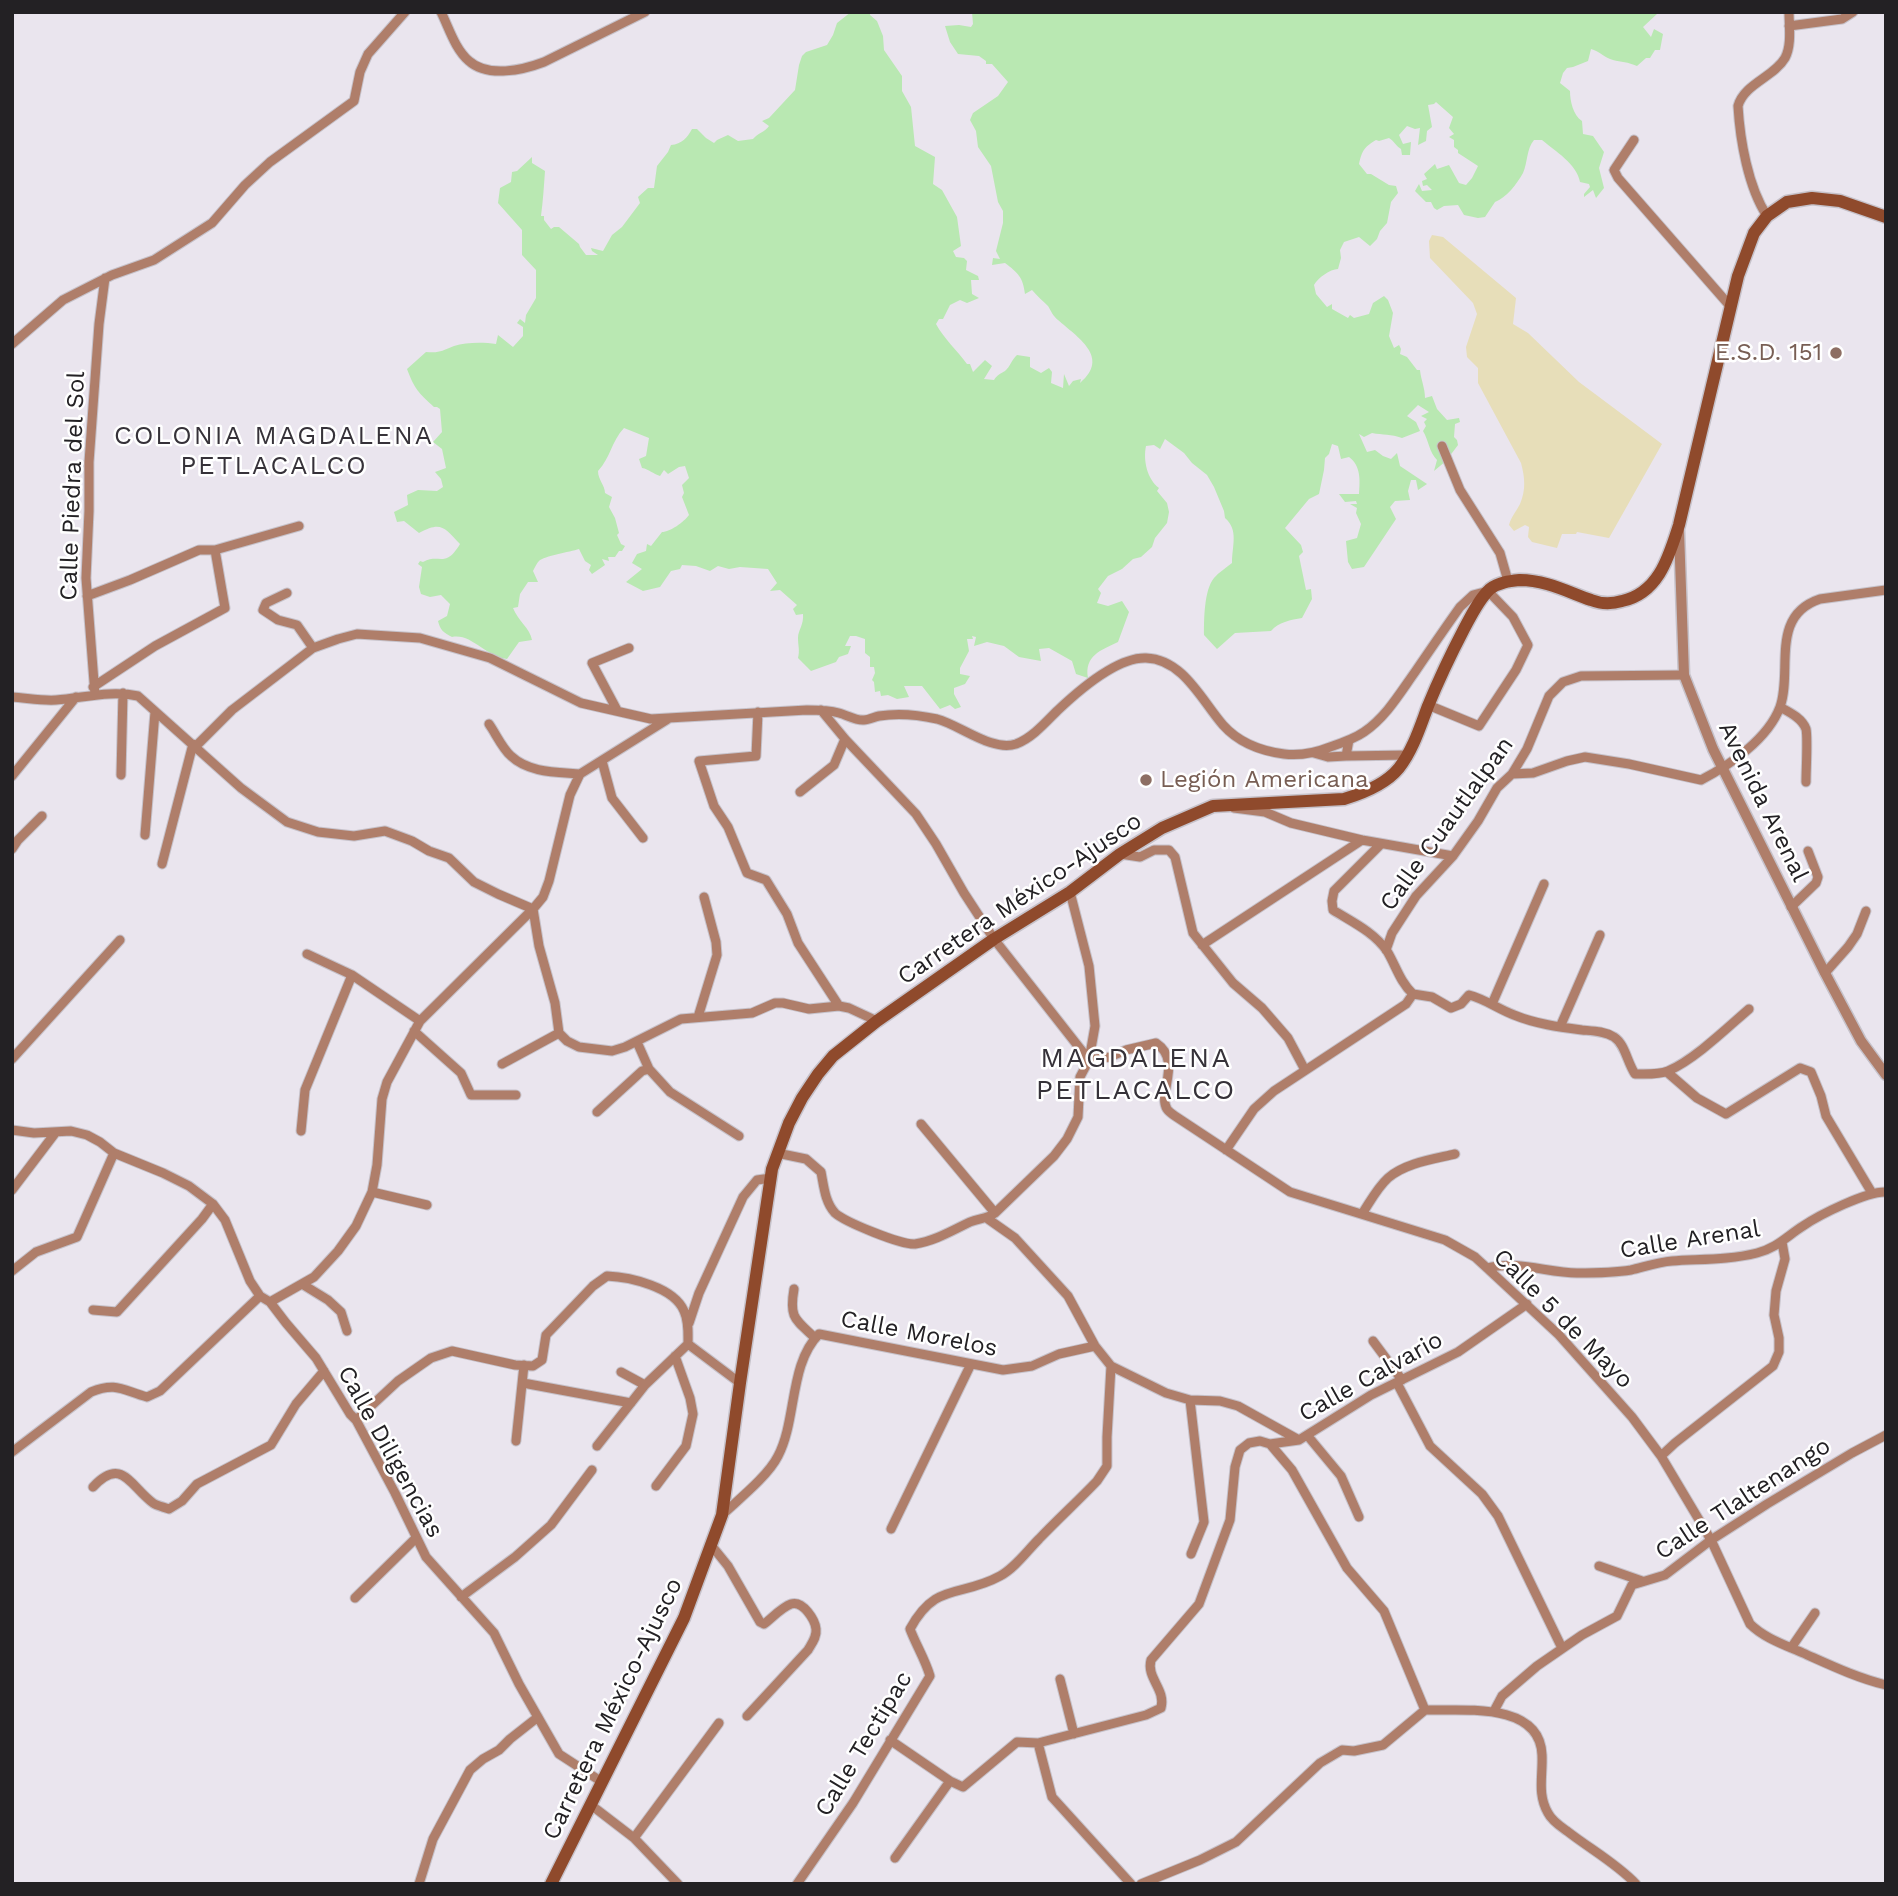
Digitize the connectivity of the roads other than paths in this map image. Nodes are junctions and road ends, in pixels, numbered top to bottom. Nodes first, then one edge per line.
1 (405, 12) edge
2 (441, 12) edge
3 (645, 12) edge
4 (1789, 12) edge
5 (1853, 12) edge
6 (1789, 26) junction
7 (1634, 140) dead end
8 (1767, 216) junction
9 (1886, 217) edge
10 (105, 278) junction
11 (1730, 306) junction
12 (12, 344) edge
13 (1442, 446) dead end
14 (1679, 525) junction
15 (299, 526) dead end
16 (215, 550) junction
17 (1508, 581) junction
18 (1886, 590) edge
19 (1488, 591) junction
20 (287, 593) dead end
21 (87, 596) junction
22 (313, 648) junction
23 (629, 648) dead end
24 (1684, 675) junction
25 (94, 691) junction
26 (123, 693) junction
27 (12, 697) edge
28 (76, 697) junction
29 (1428, 705) junction
30 (1780, 707) junction
31 (617, 710) junction
32 (821, 710) junction
33 (156, 712) junction
34 (758, 712) junction
35 (669, 718) junction
36 (489, 724) dead end
37 (845, 740) junction
38 (1349, 740) junction
39 (195, 745) junction
40 (1314, 753) junction
41 (1408, 755) junction
42 (1346, 756) junction
43 (602, 761) junction
44 (1723, 768) junction
45 (580, 774) junction
46 (1512, 774) junction
47 (121, 775) dead end
48 (12, 776) edge
49 (1806, 782) dead end
50 (800, 792) dead end
51 (1228, 805) junction
52 (42, 816) dead end
53 (145, 835) dead end
54 (643, 838) dead end
55 (1362, 841) junction
56 (14, 842) edge
57 (1381, 844) junction
58 (1808, 851) dead end
59 (1120, 854) junction
60 (1453, 856) junction
61 (162, 864) dead end
62 (1544, 884) dead end
63 (1070, 892) junction
64 (704, 897) dead end
65 (1791, 907) junction
66 (533, 909) junction
67 (1866, 911) dead end
68 (1600, 935) dead end
69 (994, 939) junction
70 (120, 940) dead end
71 (1202, 945) junction
72 (1386, 950) junction
73 (307, 954) dead end
74 (1825, 973) junction
75 (352, 975) junction
76 (1413, 994) junction
77 (1492, 1003) junction
78 (839, 1006) junction
79 (1749, 1009) dead end
80 (698, 1017) junction
81 (420, 1021) junction
82 (877, 1021) junction
83 (1560, 1027) junction
84 (414, 1031) junction
85 (559, 1033) junction
86 (637, 1042) junction
87 (12, 1059) edge
88 (1089, 1060) junction
89 (502, 1064) dead end
90 (649, 1069) junction
91 (1305, 1070) junction
92 (1667, 1072) junction
93 (1886, 1074) edge
94 (516, 1095) dead end
95 (597, 1112) dead end
96 (921, 1124) dead end
97 (12, 1130) edge
98 (301, 1131) dead end
99 (56, 1132) junction
100 (739, 1136) dead end
101 (1226, 1150) junction
102 (114, 1153) junction
103 (777, 1153) junction
104 (1455, 1154) dead end
105 (771, 1178) junction
106 (12, 1190) edge
107 (372, 1192) junction
108 (1886, 1192) edge
109 (1872, 1194) junction
110 (213, 1204) junction
111 (427, 1205) dead end
112 (1362, 1214) junction
113 (991, 1216) junction
114 (1782, 1242) junction
115 (1488, 1268) junction
116 (12, 1271) edge
117 (302, 1284) junction
118 (794, 1289) dead end
119 (260, 1296) junction
120 (270, 1302) junction
121 (1527, 1304) junction
122 (93, 1310) dead end
123 (688, 1324) junction
124 (347, 1331) dead end
125 (816, 1338) junction
126 (1373, 1341) dead end
127 (688, 1344) junction
128 (1095, 1346) junction
129 (675, 1356) junction
130 (971, 1364) junction
131 (524, 1365) junction
132 (1111, 1367) junction
133 (324, 1371) junction
134 (621, 1372) dead end
135 (1400, 1381) junction
136 (523, 1383) junction
137 (740, 1383) junction
138 (645, 1385) junction
139 (1190, 1400) junction
140 (631, 1403) junction
141 (356, 1420) junction
142 (1886, 1434) edge
143 (1303, 1437) junction
144 (516, 1441) dead end
145 (1270, 1444) junction
146 (597, 1446) dead end
147 (12, 1452) edge
148 (1661, 1456) junction
149 (592, 1470) dead end
150 (656, 1486) dead end
151 (93, 1487) dead end
152 (722, 1515) junction
153 (1359, 1517) dead end
154 (891, 1529) dead end
155 (416, 1538) junction
156 (1711, 1541) junction
157 (711, 1545) junction
158 (1191, 1554) dead end
159 (1599, 1566) dead end
160 (1642, 1581) junction
161 (461, 1597) junction
162 (355, 1598) dead end
163 (1815, 1613) dead end
164 (1562, 1648) junction
165 (1791, 1648) junction
166 (1060, 1679) dead end
167 (1886, 1685) edge
168 (1425, 1710) junction
169 (1494, 1711) junction
170 (747, 1716) dead end
171 (538, 1717) junction
172 (719, 1723) dead end
173 (1074, 1734) junction
174 (890, 1740) junction
175 (1038, 1743) junction
176 (950, 1781) junction
177 (602, 1782) junction
178 (592, 1805) junction
179 (634, 1838) junction
180 (895, 1858) dead end
181 (419, 1884) edge
182 (551, 1884) edge
183 (678, 1884) edge
184 (797, 1884) edge
185 (1131, 1884) edge
186 (1141, 1884) edge
187 (1636, 1884) edge

1 - 10 street
2 - 3 street
4 - 6 street
5 - 6 street
6 - 8 street
7 - 11 street
8 - 9 main road
8 - 11 main road
10 - 12 street
10 - 21 street, Calle Piedra del Sol
11 - 14 main road
13 - 17 street
14 - 17 main road
14 - 24 street, Avenida Arenal
15 - 16 street
16 - 21 street
16 - 25 street
17 - 19 main road
18 - 30 street
19 - 29 main road, Carretera México-Ajusco
19 - 29 street
19 - 38 street
20 - 22 street
21 - 25 street, Calle Piedra del Sol
22 - 31 street
22 - 39 street
23 - 31 street
24 - 44 street, Avenida Arenal
24 - 46 street, Calle Cuautlalpan
25 - 26 street
25 - 28 street
26 - 33 street
26 - 47 street
27 - 28 street
28 - 48 street
29 - 41 main road, Carretera México-Ajusco
30 - 44 street
30 - 49 street
31 - 35 street
32 - 34 street
32 - 37 street
32 - 40 street
33 - 39 street
33 - 53 street
34 - 35 street
34 - 78 street
35 - 43 street
36 - 45 street
37 - 50 street
37 - 69 street
38 - 40 street
38 - 42 street
39 - 61 street
39 - 66 street
40 - 42 street
41 - 42 street
41 - 51 main road, Carretera México-Ajusco
43 - 45 street
43 - 54 street
44 - 46 street
44 - 65 street, Avenida Arenal
45 - 66 street
46 - 60 street, Calle Cuautlalpan
51 - 55 street
51 - 59 main road, Carretera México-Ajusco
52 - 56 street
55 - 57 street
55 - 71 street
57 - 60 street
57 - 72 street, Calle Cuautlalpan
58 - 65 street
59 - 63 main road, Carretera México-Ajusco
59 - 71 street
60 - 72 street, Calle Cuautlalpan
62 - 77 street
63 - 69 main road, Carretera México-Ajusco
63 - 88 street
64 - 80 street
65 - 74 street, Avenida Arenal
66 - 81 street
66 - 85 street
67 - 74 street
68 - 83 street
69 - 82 main road, Carretera México-Ajusco
69 - 88 street
70 - 87 street
71 - 91 street
72 - 76 street, Calle Cuautlalpan
73 - 75 street
74 - 93 street, Avenida Arenal
75 - 81 street
75 - 98 street
76 - 77 street
76 - 91 street
77 - 83 street
78 - 80 street
78 - 82 street
79 - 92 street
80 - 86 street
81 - 84 street
82 - 103 main road, Carretera México-Ajusco
83 - 92 street
84 - 94 street
84 - 107 street
85 - 86 street
85 - 89 street
86 - 90 street
88 - 101 street, Calle 5 de Mayo
88 - 113 street
90 - 95 street
90 - 100 street
91 - 101 street
92 - 109 street
96 - 113 street
97 - 99 street
99 - 102 street
99 - 106 street
101 - 112 street, Calle 5 de Mayo
102 - 110 street
102 - 116 street
103 - 105 main road, Carretera México-Ajusco
103 - 113 street
104 - 112 street
105 - 123 street
105 - 137 main road, Carretera México-Ajusco
107 - 111 street
107 - 117 street
108 - 109 street, Calle Arenal
109 - 114 street, Calle Arenal
110 - 119 street
110 - 122 street
112 - 115 street, Calle 5 de Mayo
113 - 128 street
114 - 115 street, Calle Arenal
114 - 148 street
115 - 121 street, Calle 5 de Mayo
117 - 120 street
117 - 124 street
118 - 125 street
119 - 120 street, Calle Diligencias
119 - 147 street
120 - 133 street, Calle Diligencias
121 - 135 street, Calle Calvario
121 - 148 street, Calle 5 de Mayo
123 - 127 street
123 - 131 street
125 - 130 street, Calle Morelos
125 - 152 street, Calle Morelos
126 - 135 street
127 - 129 street
127 - 137 street
128 - 130 street, Calle Morelos
128 - 132 street
129 - 138 street
129 - 150 street
130 - 154 street
131 - 136 street
131 - 141 street
132 - 139 street, Calle Calvario
132 - 174 street, Calle Tectipac
133 - 141 street, Calle Diligencias
133 - 151 street
134 - 138 street
135 - 143 street, Calle Calvario
135 - 164 street
136 - 140 street
136 - 144 street
137 - 152 main road, Carretera México-Ajusco
138 - 140 street
139 - 143 street, Calle Calvario
139 - 158 street
140 - 146 street
141 - 155 street, Calle Diligencias
142 - 156 street, Calle Tlaltenango
143 - 145 street
143 - 153 street
145 - 168 street
145 - 173 street
148 - 156 street, Calle 5 de Mayo
149 - 161 street
152 - 157 main road, Carretera México-Ajusco
155 - 161 street, Calle Diligencias
155 - 162 street
156 - 160 street, Calle Tlaltenango
156 - 165 street, Calle 5 de Mayo
157 - 170 street
157 - 177 main road, Carretera México-Ajusco
159 - 160 street
160 - 164 street, Calle Tlaltenango
161 - 171 street, Calle Diligencias
163 - 165 street
164 - 169 street, Calle Tlaltenango
165 - 167 street, Calle 5 de Mayo
166 - 173 street
168 - 169 street
168 - 186 street
169 - 187 street
171 - 177 street, Calle Diligencias
171 - 181 street
172 - 179 street
173 - 175 street
174 - 176 street
174 - 184 street, Calle Tectipac
175 - 176 street
175 - 185 street
176 - 180 street
177 - 178 main road, Carretera México-Ajusco
178 - 179 street
178 - 182 main road, Carretera México-Ajusco
179 - 183 street

